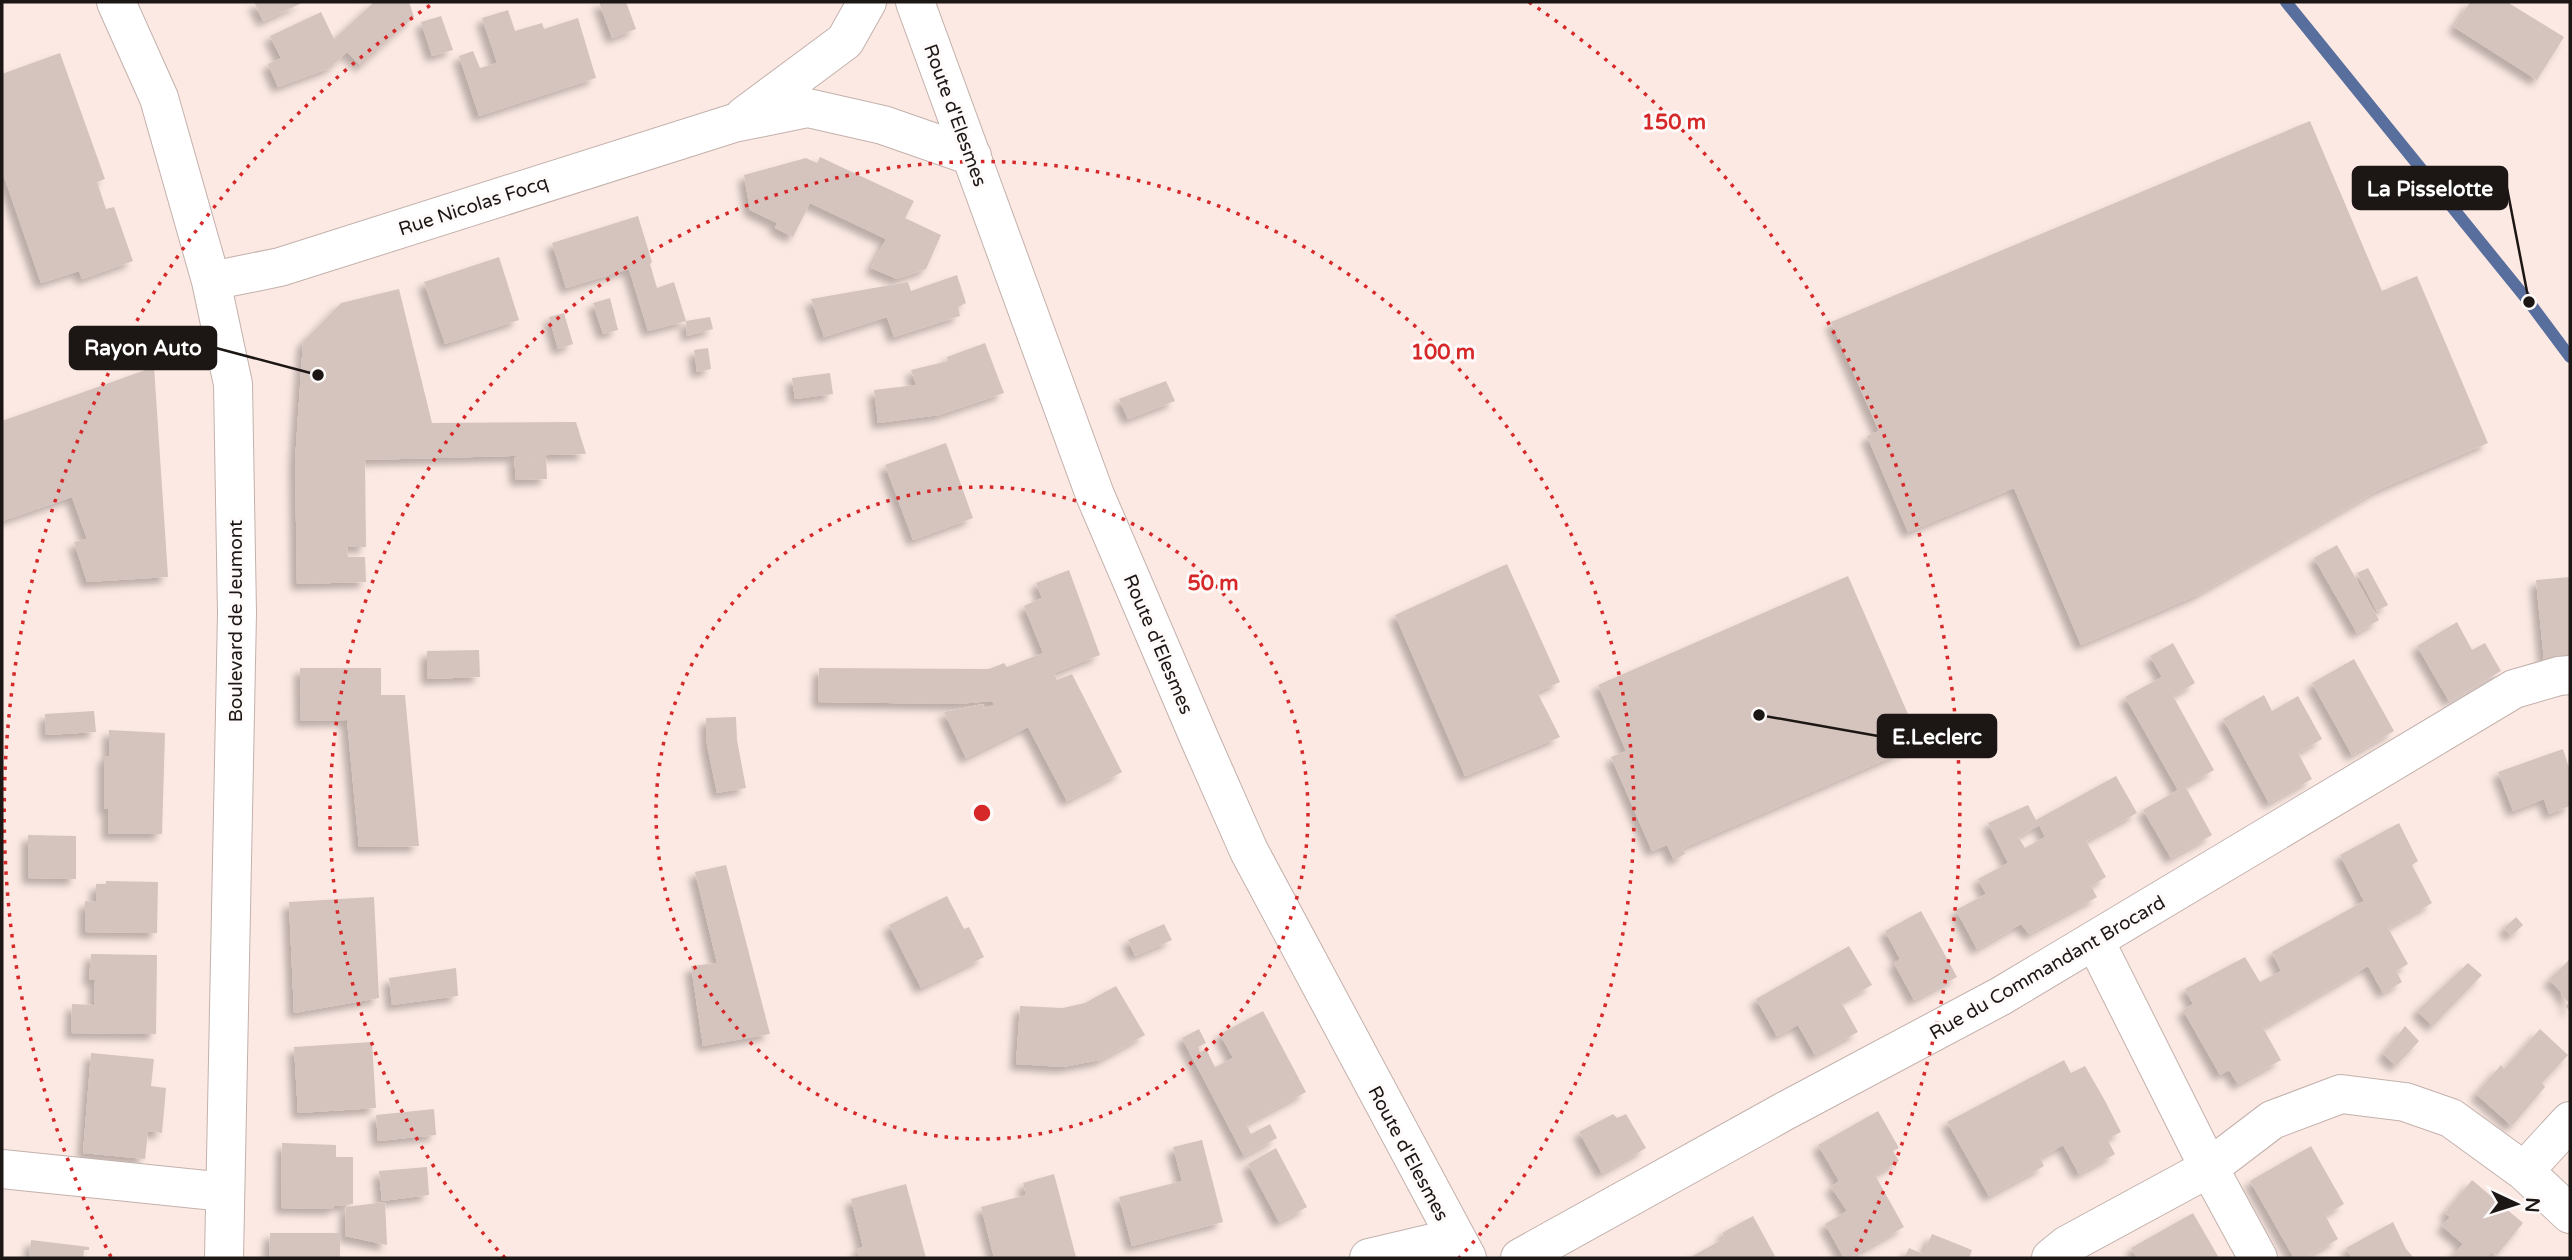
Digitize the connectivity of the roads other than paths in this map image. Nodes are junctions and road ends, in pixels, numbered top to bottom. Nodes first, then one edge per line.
1 (116, 2) edge
2 (867, 2) edge
3 (915, 2) edge
4 (734, 123) junction
5 (971, 156) junction
6 (211, 281) junction
7 (2570, 675) edge
8 (2095, 941) junction
9 (2570, 1121) edge
10 (2209, 1168) junction
11 (2, 1169) edge
12 (2524, 1171) junction
13 (225, 1192) junction
14 (2570, 1214) edge
15 (1460, 1248) edge
16 (224, 1258) edge
17 (1369, 1258) edge
18 (1520, 1258) edge
19 (2051, 1258) edge
20 (2258, 1258) edge

1 - 6 street, Boulevard de Jeumont
2 - 4 street, Rue Nicolas Focq
3 - 5 street, Route d'Elesmes
4 - 5 street, Rue Nicolas Focq
4 - 6 street, Rue Nicolas Focq
5 - 15 street, Route d'Elesmes
6 - 13 street, Boulevard de Jeumont
7 - 8 street, Rue du Commandant Brocard
8 - 10 street
8 - 18 street, Rue du Commandant Brocard
9 - 12 street
10 - 12 street
10 - 19 street
10 - 20 street
11 - 13 street
12 - 14 street
13 - 16 street, Boulevard de Jeumont
15 - 17 street

